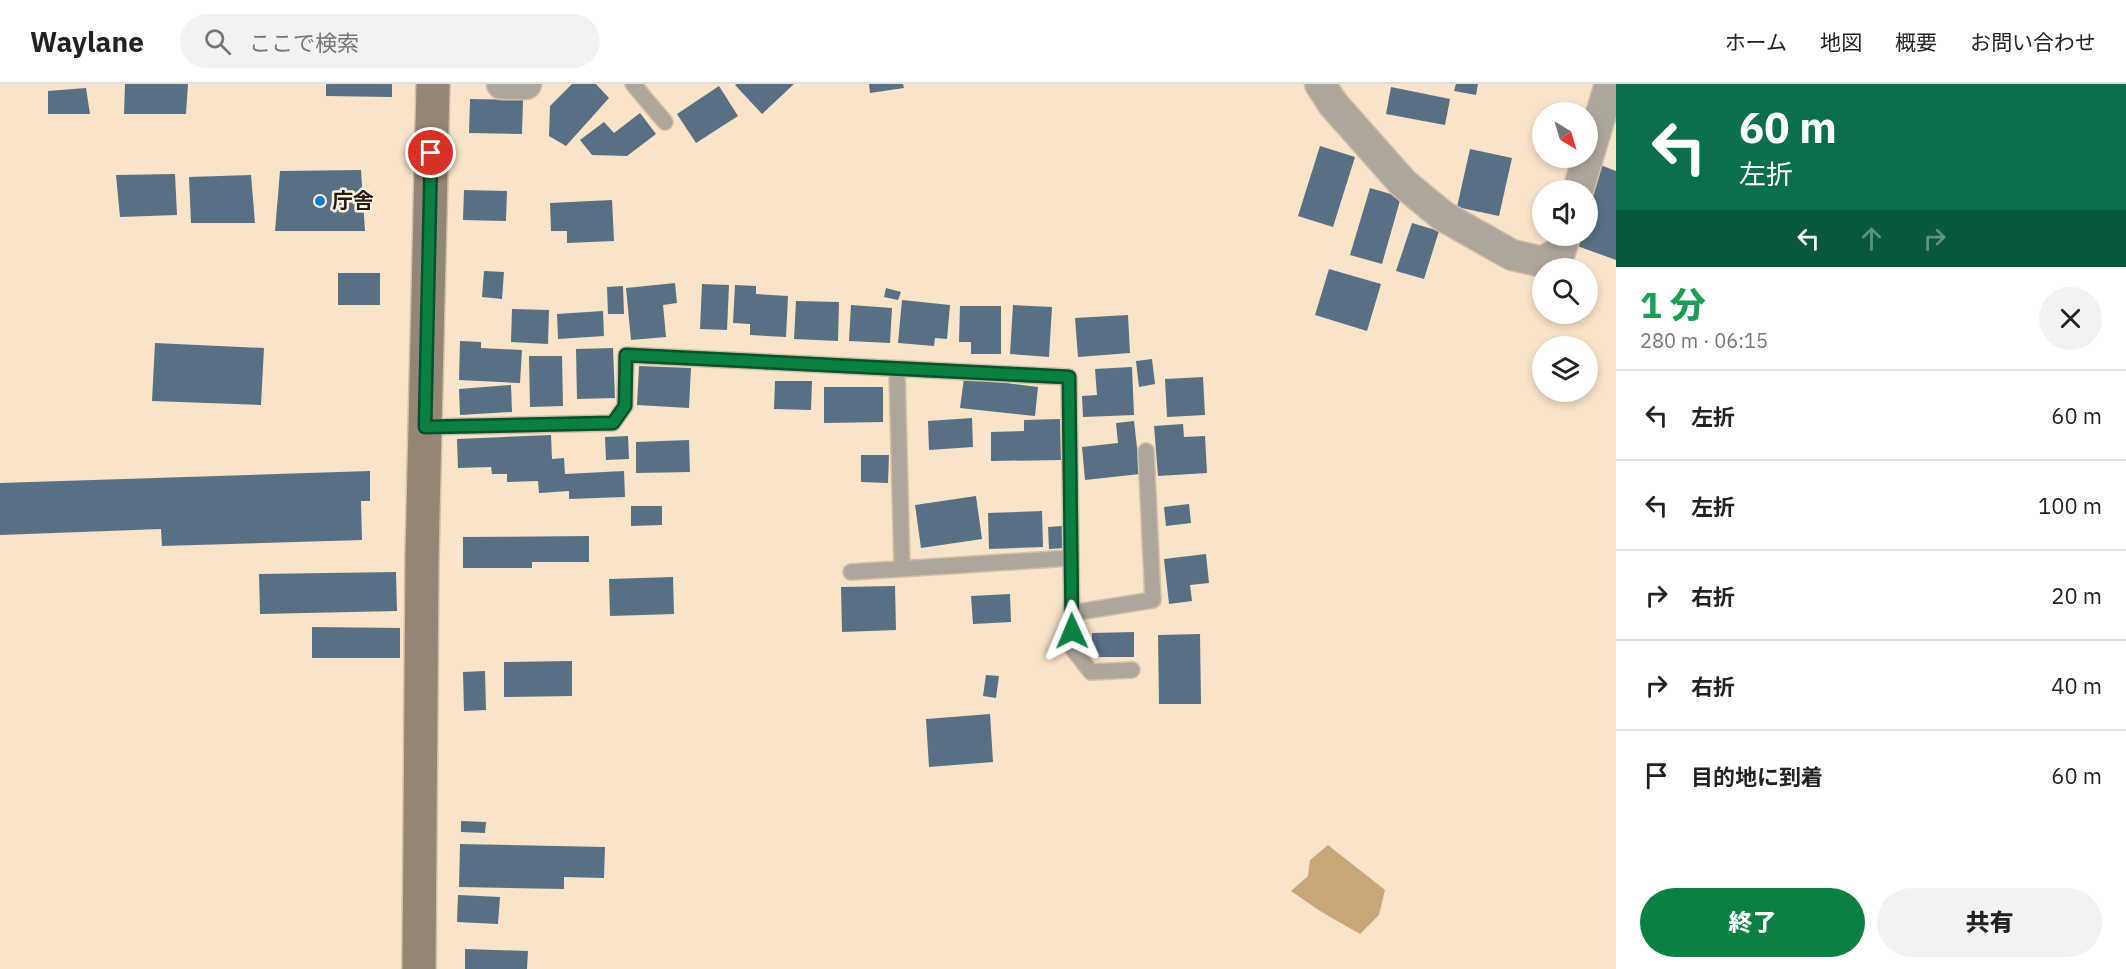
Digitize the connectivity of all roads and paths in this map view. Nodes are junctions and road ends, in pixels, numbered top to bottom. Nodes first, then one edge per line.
1 (433, 84) edge
2 (502, 84) edge
3 (526, 84) edge
4 (633, 84) edge
5 (1320, 84) edge
6 (1610, 84) edge
7 (665, 122) dead end
8 (1581, 180) edge
9 (1562, 246) edge
10 (897, 369) junction
11 (425, 427) junction
12 (1146, 451) dead end
13 (1071, 558) junction
14 (902, 569) junction
15 (851, 572) dead end
16 (1072, 613) junction
17 (1132, 670) dead end
18 (419, 969) edge

1 - 11 street
2 - 3 street
4 - 7 lane
5 - 9 street
6 - 8 street
10 - 11 lane
10 - 13 lane
10 - 14 lane
11 - 18 street
12 - 16 lane
13 - 14 lane
13 - 16 lane
14 - 15 lane
16 - 17 lane

